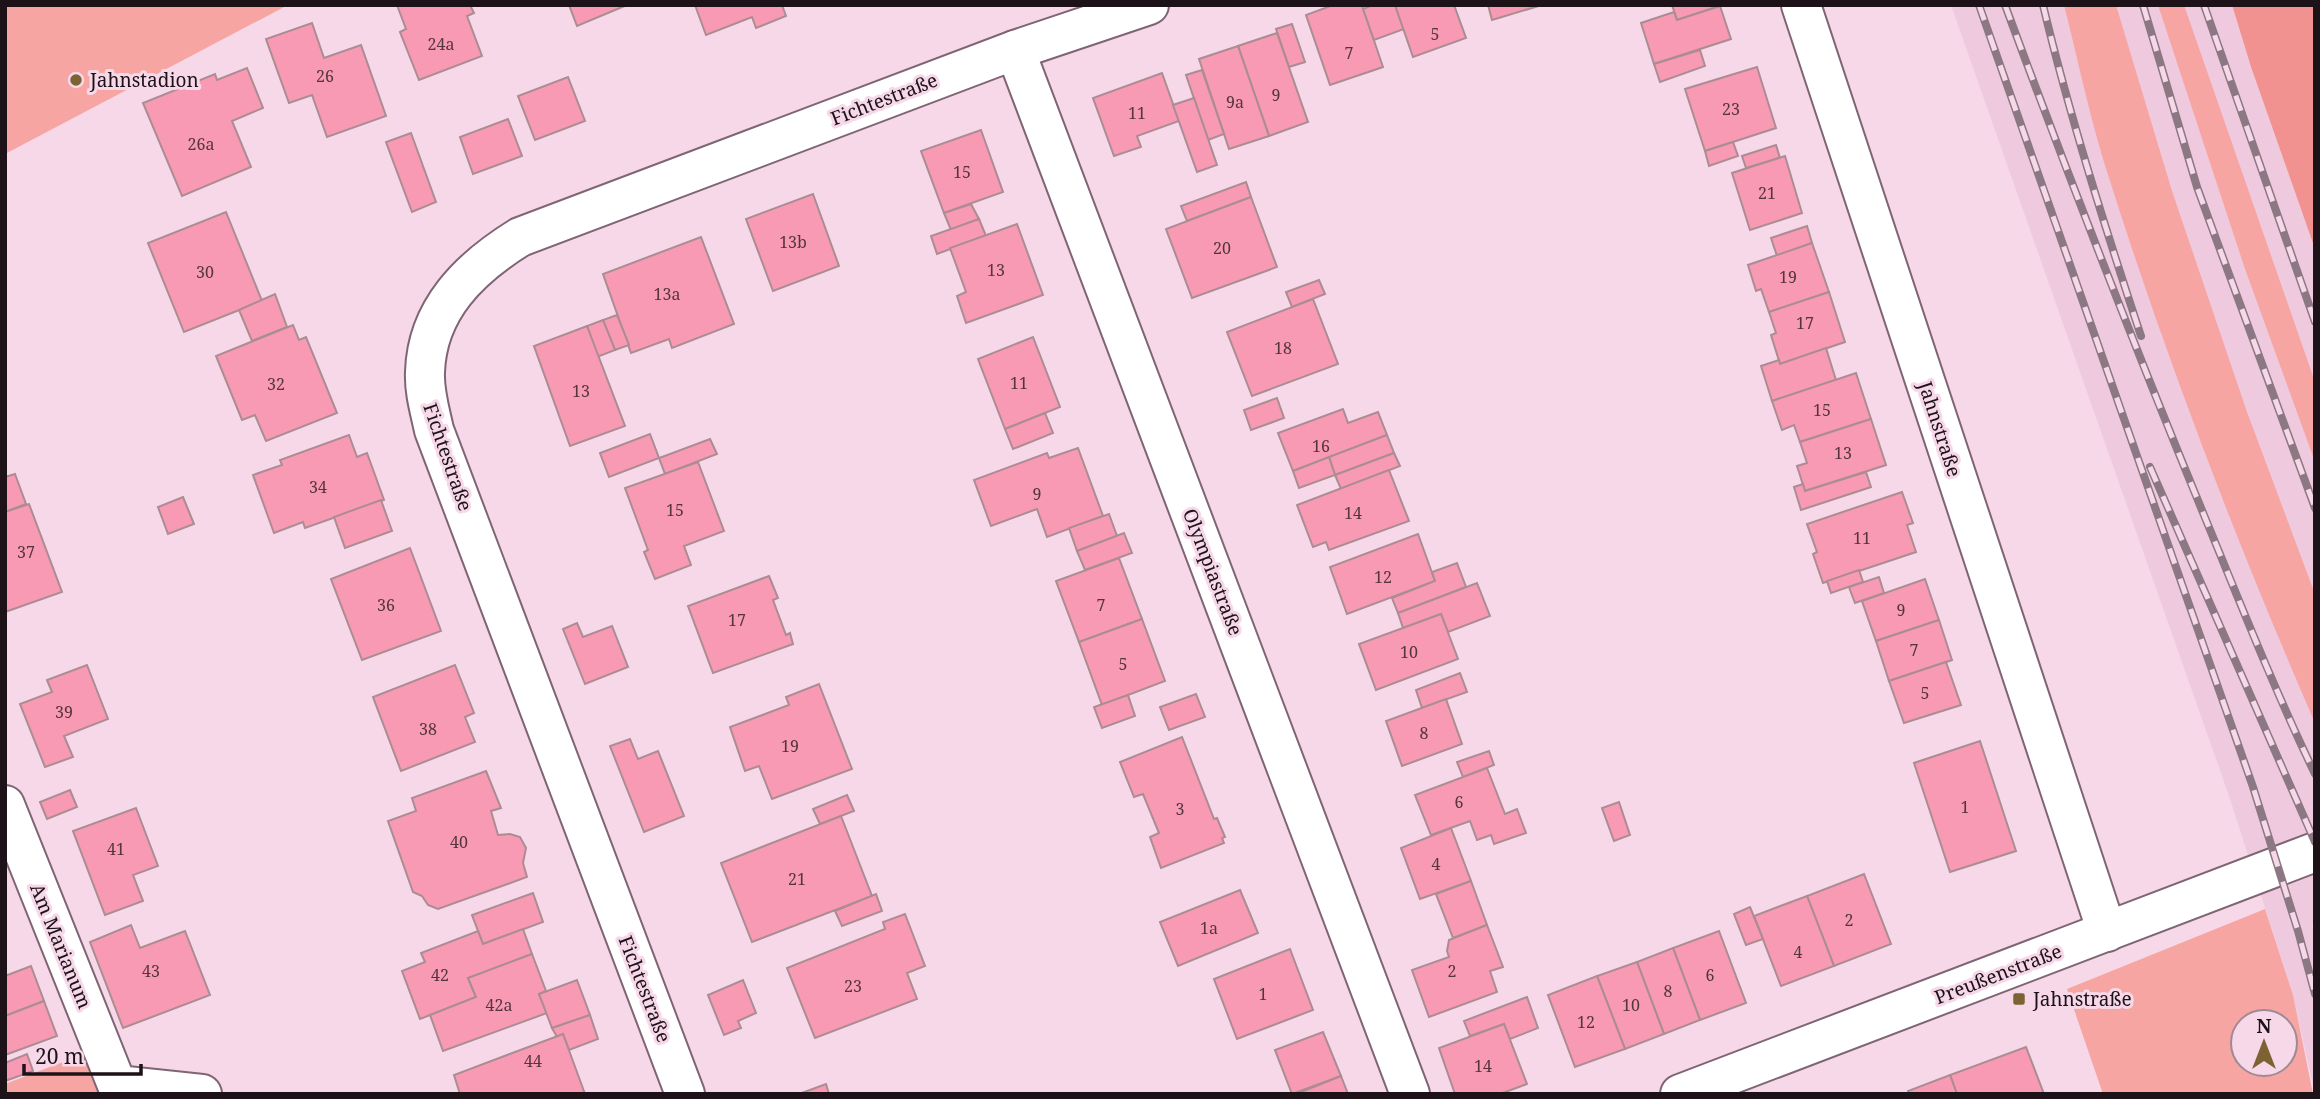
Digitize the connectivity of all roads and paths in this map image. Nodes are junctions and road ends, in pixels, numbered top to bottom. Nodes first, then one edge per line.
1 (1149, 5) edge
2 (1801, 5) edge
3 (1015, 50) junction
4 (5, 805) edge
5 (2315, 852) edge
6 (2107, 932) junction
7 (202, 1094) edge
8 (685, 1094) edge
9 (1410, 1094) edge
10 (1680, 1094) edge

1 - 3 street, Fichtestraße
2 - 6 street, Jahnstraße
3 - 8 street, Fichtestraße
3 - 9 street, Olympiastraße
4 - 7 street, Am Marianum
5 - 6 street, Preußenstraße
6 - 10 street, Preußenstraße

